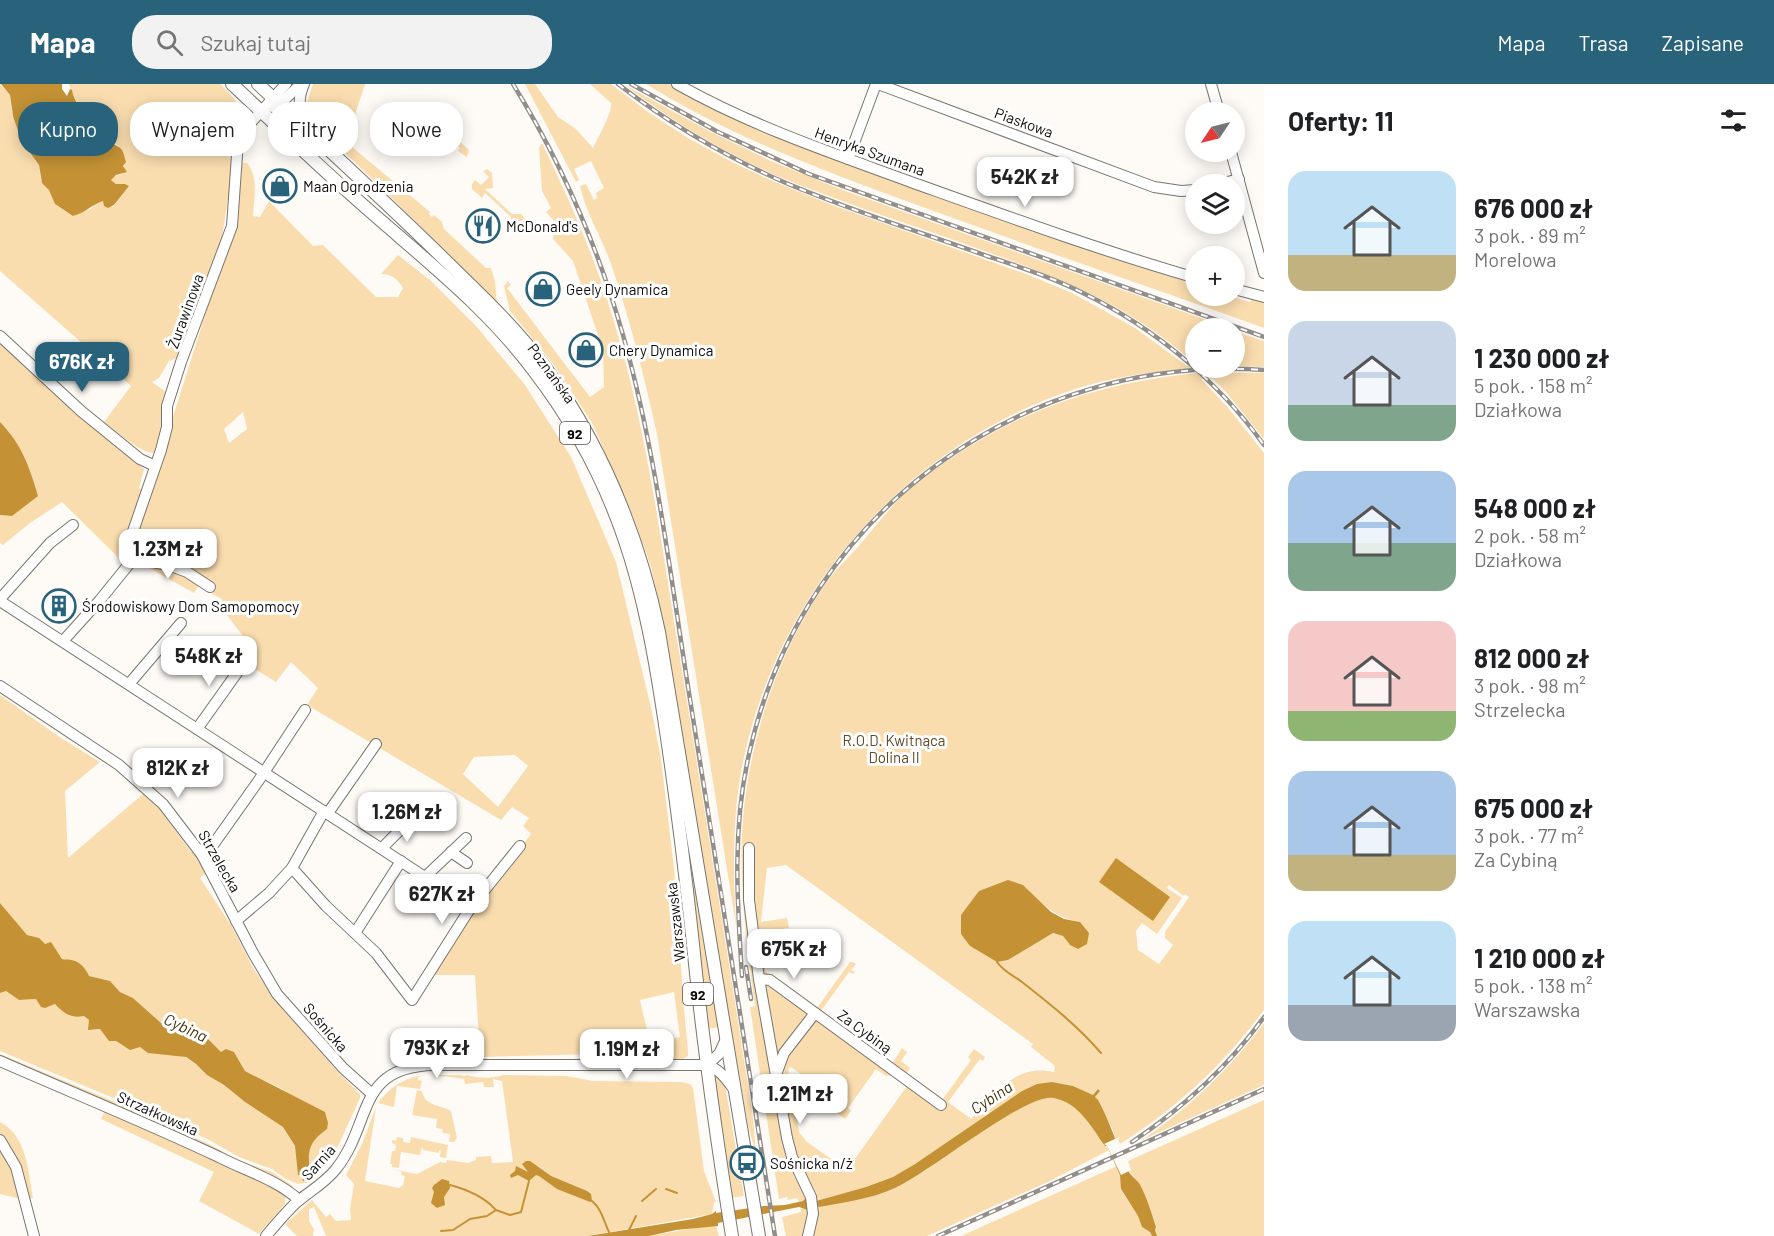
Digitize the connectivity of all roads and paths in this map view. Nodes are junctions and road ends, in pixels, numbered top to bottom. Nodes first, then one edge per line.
1 (232, 84) edge
2 (258, 84) edge
3 (286, 84) edge
4 (302, 84) edge
5 (677, 84) edge
6 (877, 84) edge
7 (1211, 84) edge
8 (276, 101) junction
9 (299, 102) edge
10 (1217, 102) edge
11 (261, 111) junction
12 (335, 156) edge
13 (848, 159) junction
14 (1185, 191) edge
15 (1245, 202) edge
16 (1264, 273) edge
17 (1185, 275) edge
18 (1245, 292) edge
19 (1264, 297) edge
20 (0, 336) edge
21 (155, 466) junction
22 (73, 525) dead end
23 (134, 558) junction
24 (210, 587) dead end
25 (0, 600) edge
26 (181, 623) dead end
27 (63, 641) junction
28 (243, 663) dead end
29 (129, 684) junction
30 (0, 686) edge
31 (305, 710) dead end
32 (197, 729) junction
33 (376, 744) dead end
34 (263, 771) junction
35 (326, 812) junction
36 (411, 819) dead end
37 (466, 838) dead end
38 (520, 846) dead end
39 (382, 848) junction
40 (749, 848) dead end
41 (451, 852) junction
42 (689, 854) junction
43 (202, 855) junction
44 (401, 861) junction
45 (466, 862) dead end
46 (292, 868) junction
47 (425, 877) junction
48 (466, 904) junction
49 (236, 921) junction
50 (355, 933) junction
51 (759, 979) junction
52 (272, 987) joint
53 (815, 1013) junction
54 (726, 1039) junction
55 (0, 1061) edge
56 (706, 1065) junction
57 (777, 1072) junction
58 (735, 1091) junction
59 (372, 1094) junction
60 (941, 1105) dead end
61 (0, 1140) edge
62 (299, 1200) junction
63 (758, 1231) edge
64 (731, 1233) edge
65 (34, 1236) edge
66 (266, 1236) edge
67 (808, 1236) edge

1 - 11 main road, Poznańska / 92
2 - 8 main road, Poznańska / 92
3 - 8 street
4 - 8 street
4 - 9 street
5 - 13 street, Henryka Szumana
6 - 13 street
6 - 14 street, Piaskowa
7 - 10 street
8 - 11 street
11 - 21 street, Żurawinowa
11 - 42 main road, Poznańska / 92
12 - 42 main road, Poznańska / 92
13 - 17 street, Henryka Szumana
15 - 16 street
18 - 19 street
20 - 21 street
21 - 23 street, Żurawinowa
22 - 25 street
23 - 24 street
23 - 27 street
25 - 27 street
26 - 29 street
27 - 29 street
28 - 32 street
29 - 32 street
30 - 43 street, Strzelecka
31 - 34 street
32 - 34 street
33 - 35 street
34 - 35 street
34 - 43 street
35 - 39 street
35 - 46 street
36 - 39 street
37 - 41 street
38 - 48 street
39 - 44 street
40 - 51 street
41 - 45 street
41 - 47 street
42 - 54 main road, Warszawska / 92
42 - 56 main road, Warszawska / 92
43 - 49 street, Strzelecka
44 - 47 street
44 - 50 street
46 - 49 street
46 - 50 street
47 - 48 street
48 - 50 street
49 - 52 street, Strzelecka
51 - 53 street, Za Cybiną
51 - 57 street
52 - 59 street, Sośnicka
53 - 57 street
53 - 60 street, Za Cybiną
54 - 56 street
54 - 58 main road, Warszawska / 92
55 - 62 street, Strzałkowska
56 - 58 street
56 - 59 street
56 - 64 main road, Warszawska / 92
57 - 67 street
58 - 63 main road, Warszawska / 92
59 - 62 street, Sarnia
61 - 65 street
62 - 66 street, Sarnia

